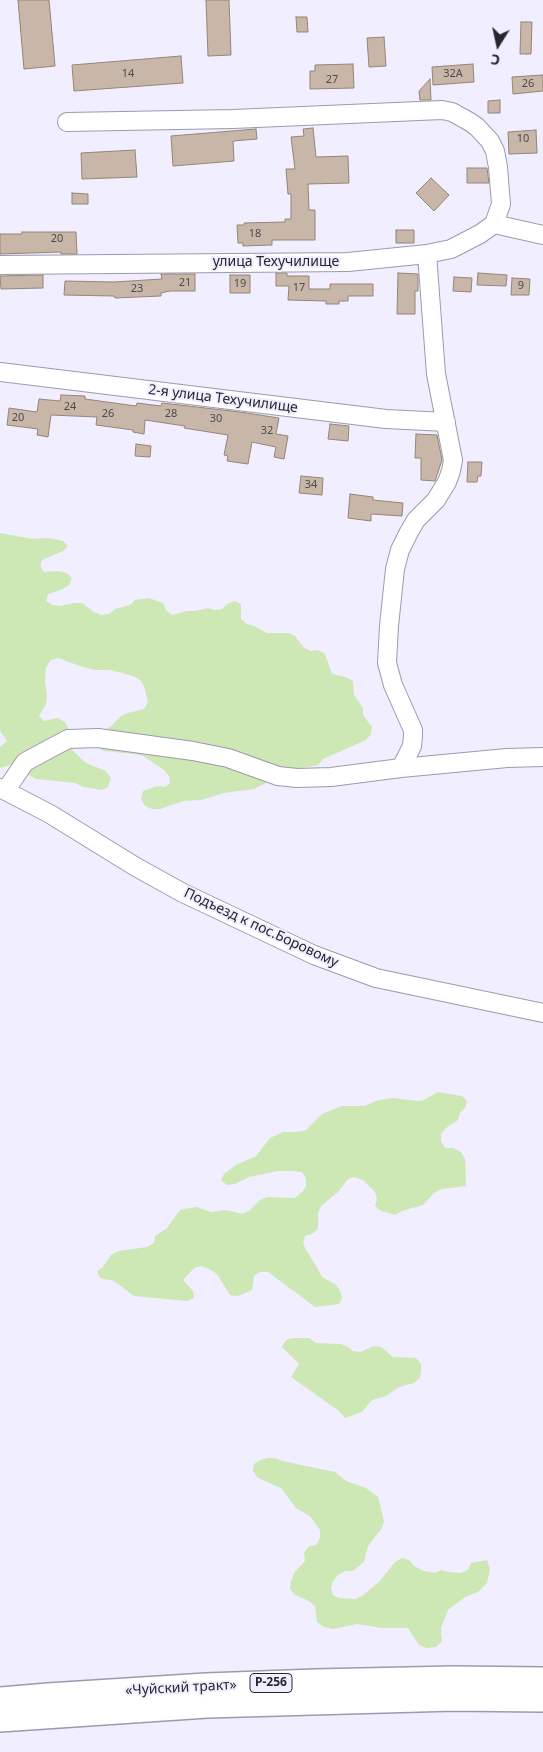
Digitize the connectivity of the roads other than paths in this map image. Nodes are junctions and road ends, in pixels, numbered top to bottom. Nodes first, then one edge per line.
1 (67, 122) dead end
2 (494, 224) junction
3 (543, 235) edge
4 (427, 254) junction
5 (0, 265) edge
6 (0, 372) edge
7 (446, 422) junction
8 (543, 757) edge
9 (401, 768) junction
10 (3, 789) edge
11 (543, 1013) edge
12 (543, 1680) edge
13 (543, 1699) edge
14 (0, 1700) edge
15 (0, 1720) edge

1 - 2 street
2 - 3 street
2 - 4 street, улица Техучилище
4 - 5 street, улица Техучилище
4 - 7 street
6 - 7 street, 2-я улица Техучилище
7 - 9 street
8 - 9 street
9 - 10 street
10 - 11 street, Подъезд к пос.Боровому
12 - 14 highway, «Чуйский тракт» / Р-256
13 - 15 highway, «Чуйский тракт» / Р-256

